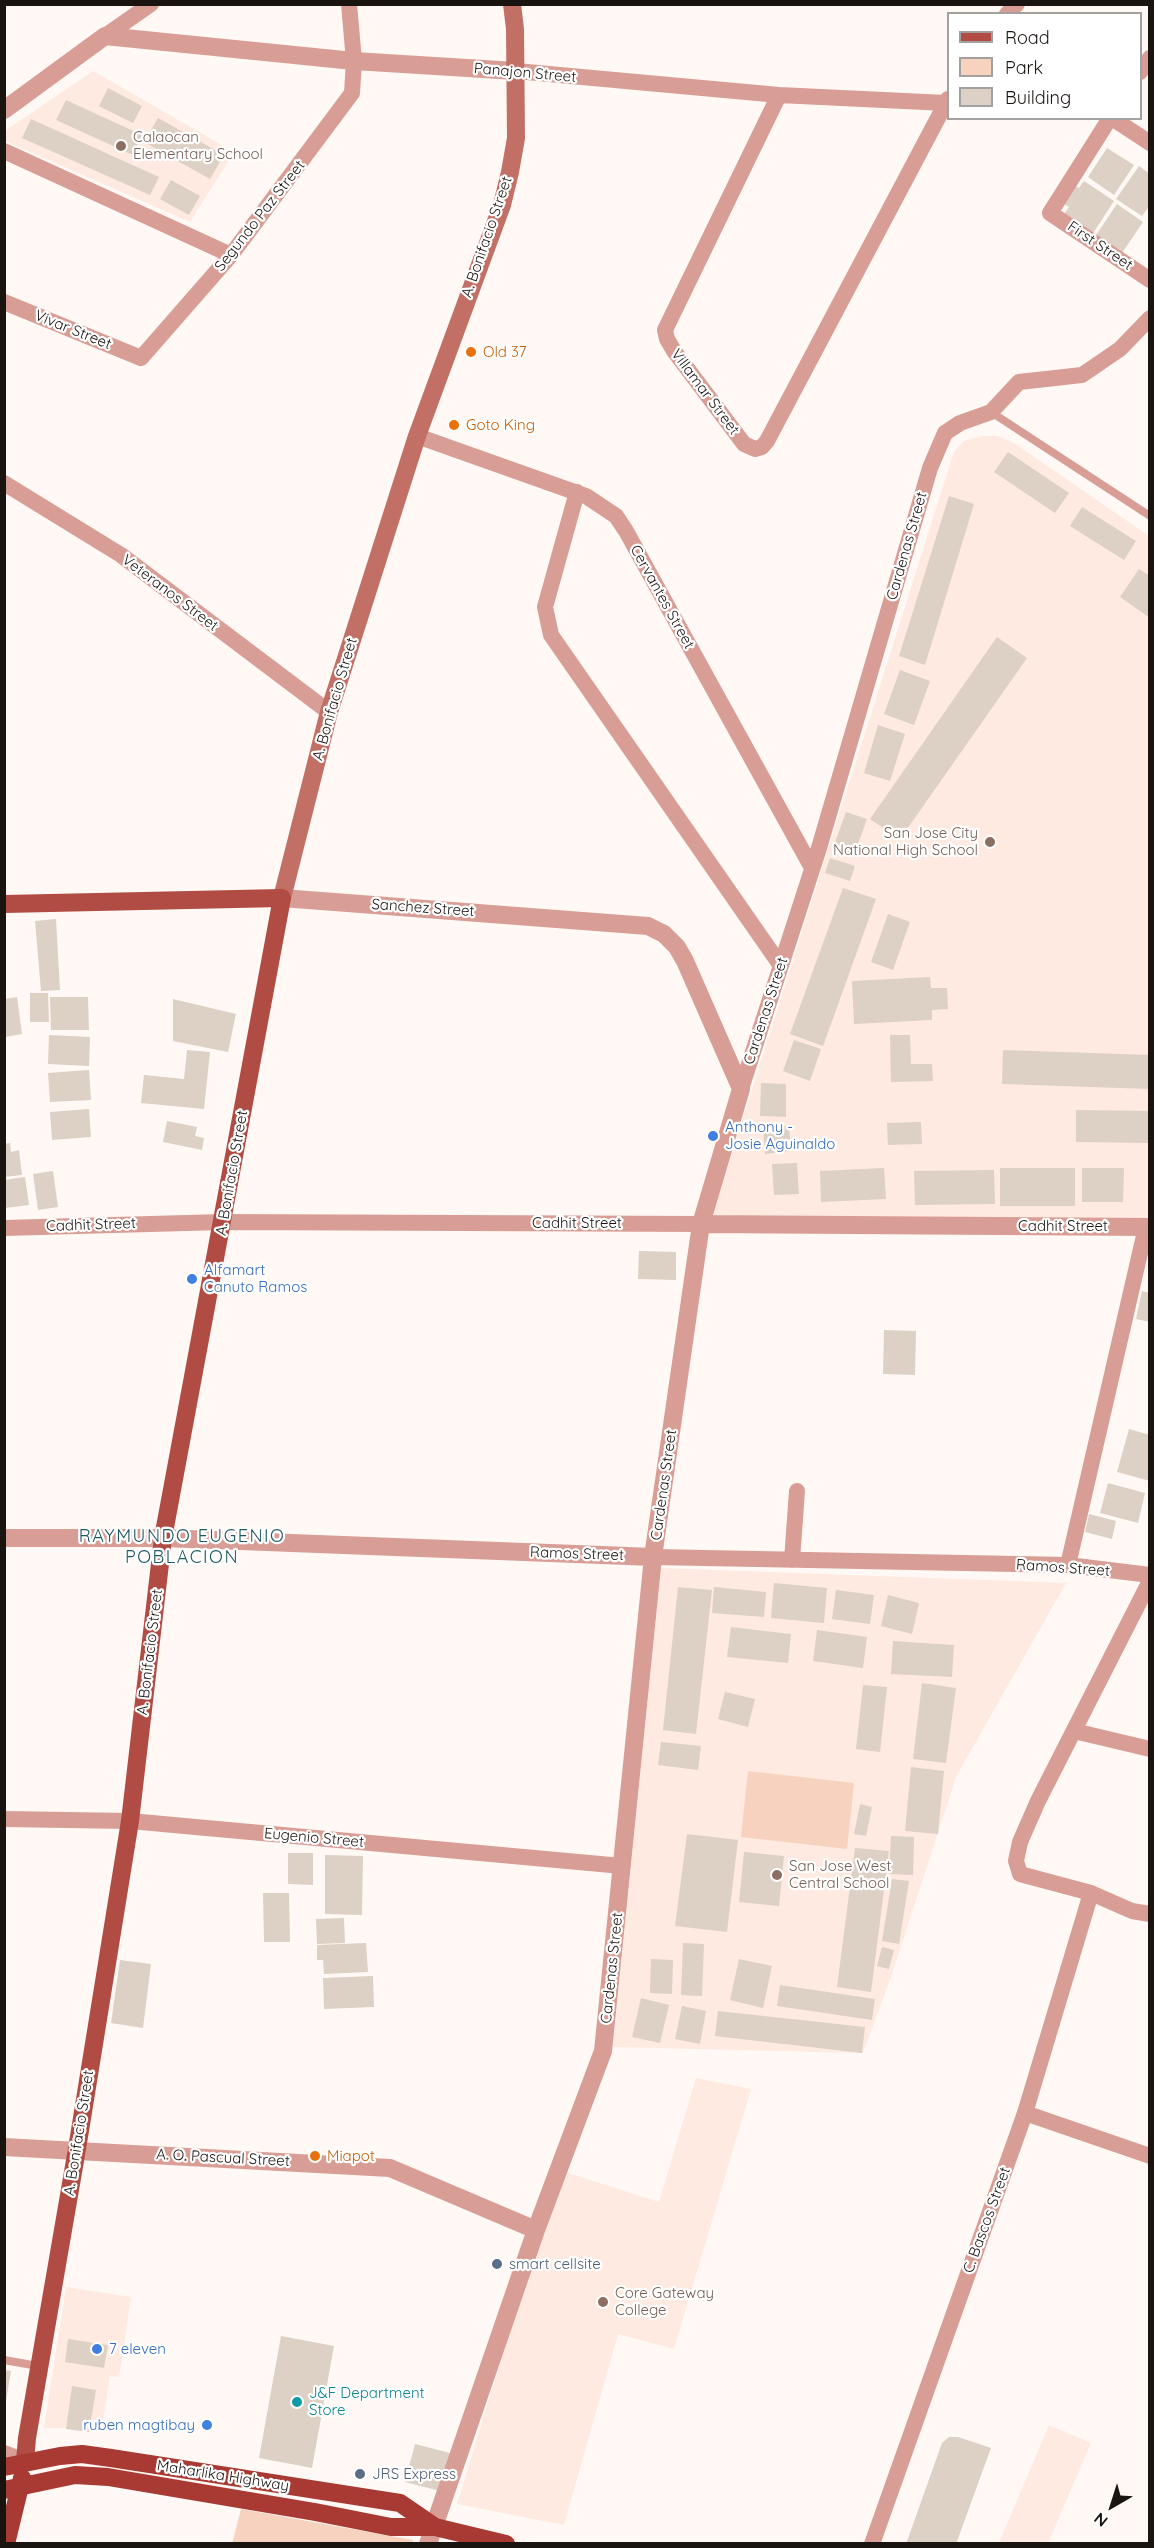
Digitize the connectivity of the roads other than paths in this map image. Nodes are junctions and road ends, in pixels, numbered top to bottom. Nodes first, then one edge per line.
1 (151, 4) edge
2 (349, 4) edge
3 (512, 4) edge
4 (105, 36) junction
5 (354, 61) junction
6 (516, 71) junction
7 (778, 95) junction
8 (947, 101) edge
9 (4, 110) edge
10 (1110, 120) edge
11 (1114, 120) edge
12 (1149, 143) edge
13 (4, 151) edge
14 (231, 255) junction
15 (1149, 280) edge
16 (4, 302) edge
17 (1149, 318) edge
18 (141, 358) joint
19 (991, 412) junction
20 (417, 436) junction
21 (4, 483) edge
22 (577, 492) junction
23 (1149, 516) edge
24 (329, 712) junction
25 (812, 868) junction
26 (282, 898) junction
27 (4, 904) edge
28 (781, 966) junction
29 (741, 1089) junction
30 (223, 1222) junction
31 (701, 1224) junction
32 (1148, 1227) edge
33 (4, 1228) edge
34 (797, 1491) dead end
35 (4, 1538) edge
36 (163, 1538) junction
37 (653, 1557) junction
38 (792, 1560) junction
39 (1068, 1565) junction
40 (1149, 1575) edge
41 (1149, 1581) edge
42 (1074, 1731) junction
43 (1149, 1749) edge
44 (4, 1820) edge
45 (130, 1821) junction
46 (622, 1866) junction
47 (1091, 1893) junction
48 (1149, 1914) edge
49 (1025, 2113) junction
50 (4, 2147) edge
51 (77, 2149) junction
52 (1149, 2156) edge
53 (536, 2230) junction
54 (4, 2360) edge
55 (38, 2366) junction
56 (4, 2453) edge
57 (25, 2461) junction
58 (4, 2467) edge
59 (12, 2488) edge
60 (431, 2535) edge
61 (6, 2544) edge
62 (506, 2544) edge
63 (872, 2544) edge

1 - 4 street
2 - 5 street, Segundo Paz Street
3 - 6 main road, A. Bonifacio Street
4 - 5 street, Panajon Street
4 - 9 street
5 - 6 street, Panajon Street
5 - 14 street, Segundo Paz Street
6 - 7 street, Panajon Street
6 - 20 main road, A. Bonifacio Street
7 - 8 street, Panajon Street
7 - 8 street, Villamar Street
10 - 15 street, First Street
11 - 12 street
13 - 14 street
14 - 18 street, Segundo Paz Street
16 - 18 street, Vivar Street
17 - 19 street
19 - 23 lane
19 - 25 street, Cardenas Street
20 - 22 street, Cervantes Street
20 - 24 main road, A. Bonifacio Street
21 - 24 street, Veteranos Street
22 - 25 street, Cervantes Street
22 - 28 street
24 - 26 main road, A. Bonifacio Street
25 - 28 street, Cardenas Street
26 - 27 main road, Sanchez Street
26 - 29 street, Sanchez Street
26 - 30 main road, A. Bonifacio Street
28 - 29 street, Cardenas Street
29 - 31 street, Cardenas Street
30 - 31 street, Cadhit Street
30 - 33 street, Cadhit Street
30 - 36 main road, A. Bonifacio Street
31 - 32 street, Cadhit Street
31 - 37 street, Cardenas Street
32 - 39 street
34 - 38 street
35 - 36 street, Ramos Street
36 - 37 street, Ramos Street
36 - 45 main road, A. Bonifacio Street
37 - 38 street, Ramos Street
37 - 46 street, Cardenas Street
38 - 39 street, Ramos Street
39 - 40 street, Ramos Street
41 - 42 street
42 - 43 street
42 - 47 street
44 - 45 street, Eugenio Street
45 - 46 street, Eugenio Street
45 - 51 main road, A. Bonifacio Street
46 - 53 street, Cardenas Street
47 - 48 street
47 - 49 street, C. Bascos Street
49 - 52 street
49 - 63 street, C. Bascos Street
50 - 51 street, A. O. Pascual Street
51 - 53 street, A. O. Pascual Street
51 - 55 main road, A. Bonifacio Street
53 - 60 street, Cardenas Street
54 - 55 lane
55 - 57 main road, A. Bonifacio Street
56 - 57 street
57 - 58 highway, Maharlika Highway
57 - 59 highway, A. Bonifacio Street
57 - 60 highway, Maharlika Highway
59 - 60 highway, Maharlika Highway
59 - 61 highway, A. Bonifacio Street
60 - 62 highway, Maharlika Highway

